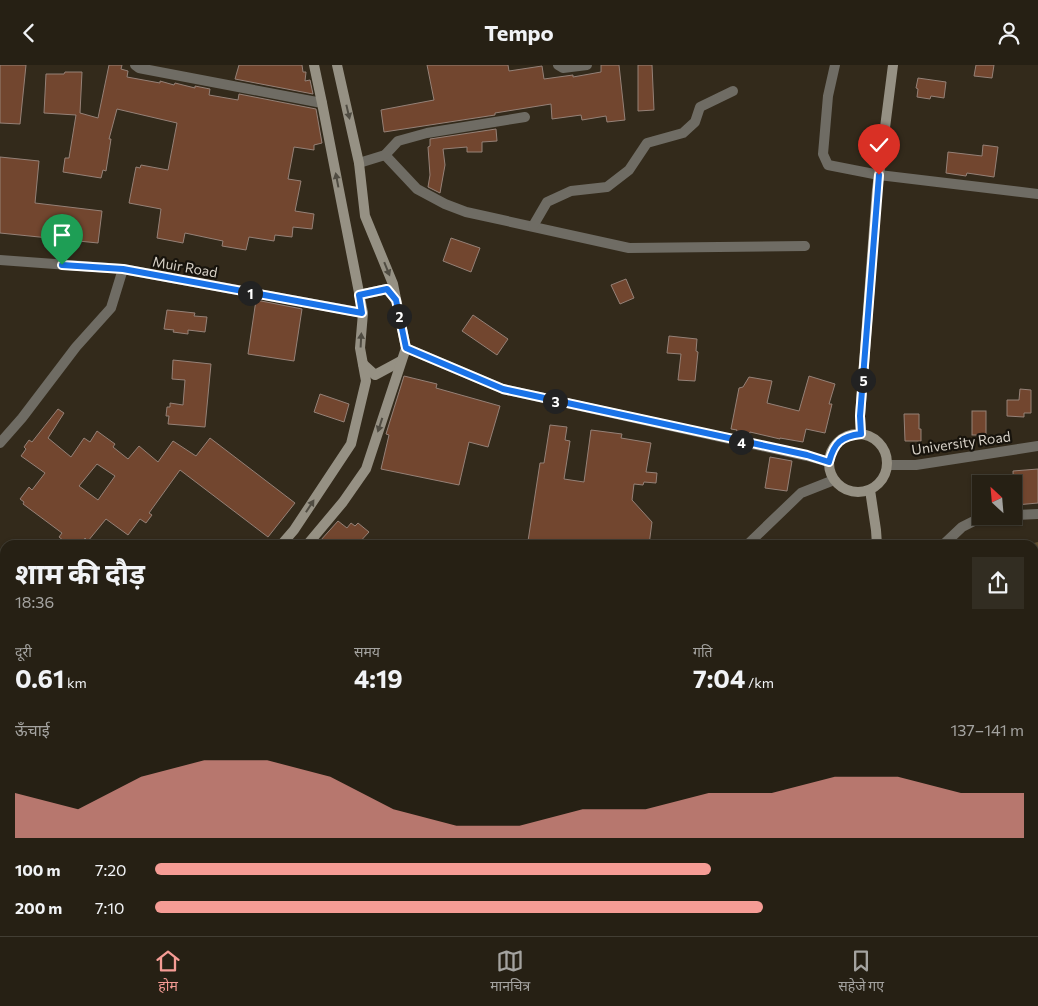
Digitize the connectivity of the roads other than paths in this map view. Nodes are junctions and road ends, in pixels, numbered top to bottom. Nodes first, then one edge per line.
1 (135, 65) edge
2 (314, 65) edge
3 (337, 65) edge
4 (558, 65) edge
5 (587, 65) edge
6 (835, 65) edge
7 (893, 65) edge
8 (733, 91) dead end
9 (322, 103) junction
10 (525, 117) dead end
11 (385, 155) junction
12 (359, 163) junction
13 (879, 175) junction
14 (1038, 194) edge
15 (533, 227) junction
16 (805, 246) dead end
17 (0, 260) edge
18 (123, 269) junction
19 (359, 295) junction
20 (396, 300) junction
21 (362, 313) junction
22 (406, 348) junction
23 (402, 361) junction
24 (363, 364) junction
25 (861, 434) junction
26 (0, 443) edge
27 (1038, 446) edge
28 (829, 462) junction
29 (888, 465) junction
30 (834, 480) junction
31 (870, 490) junction
32 (1038, 514) edge
33 (1022, 515) edge
34 (972, 522) edge
35 (285, 540) edge
36 (311, 540) edge
37 (753, 540) edge
38 (877, 540) edge
39 (948, 540) edge

1 - 9 street
2 - 9 main road
3 -> 12 main road
4 - 5 street
6 - 13 street
7 - 13 main road
8 - 15 street
19 -> 9 main road
10 - 11 street
11 - 12 street
11 - 15 street
12 -> 20 main road
13 - 14 street
13 - 25 main road
15 - 16 street
17 - 18 street, Muir Road
18 - 21 street, Muir Road
18 - 26 street
19 - 20 main road
19 - 21 main road
20 - 22 main road
24 -> 21 main road
22 - 23 main road
22 - 28 street
23 - 24 main road
23 -> 36 main road
35 -> 24 main road
25 - 28 main road
25 - 29 main road
27 - 29 street, University Road
28 - 30 main road
29 - 31 main road
30 - 31 main road
30 - 37 street
31 - 38 main road
32 - 33 street
34 - 39 street

